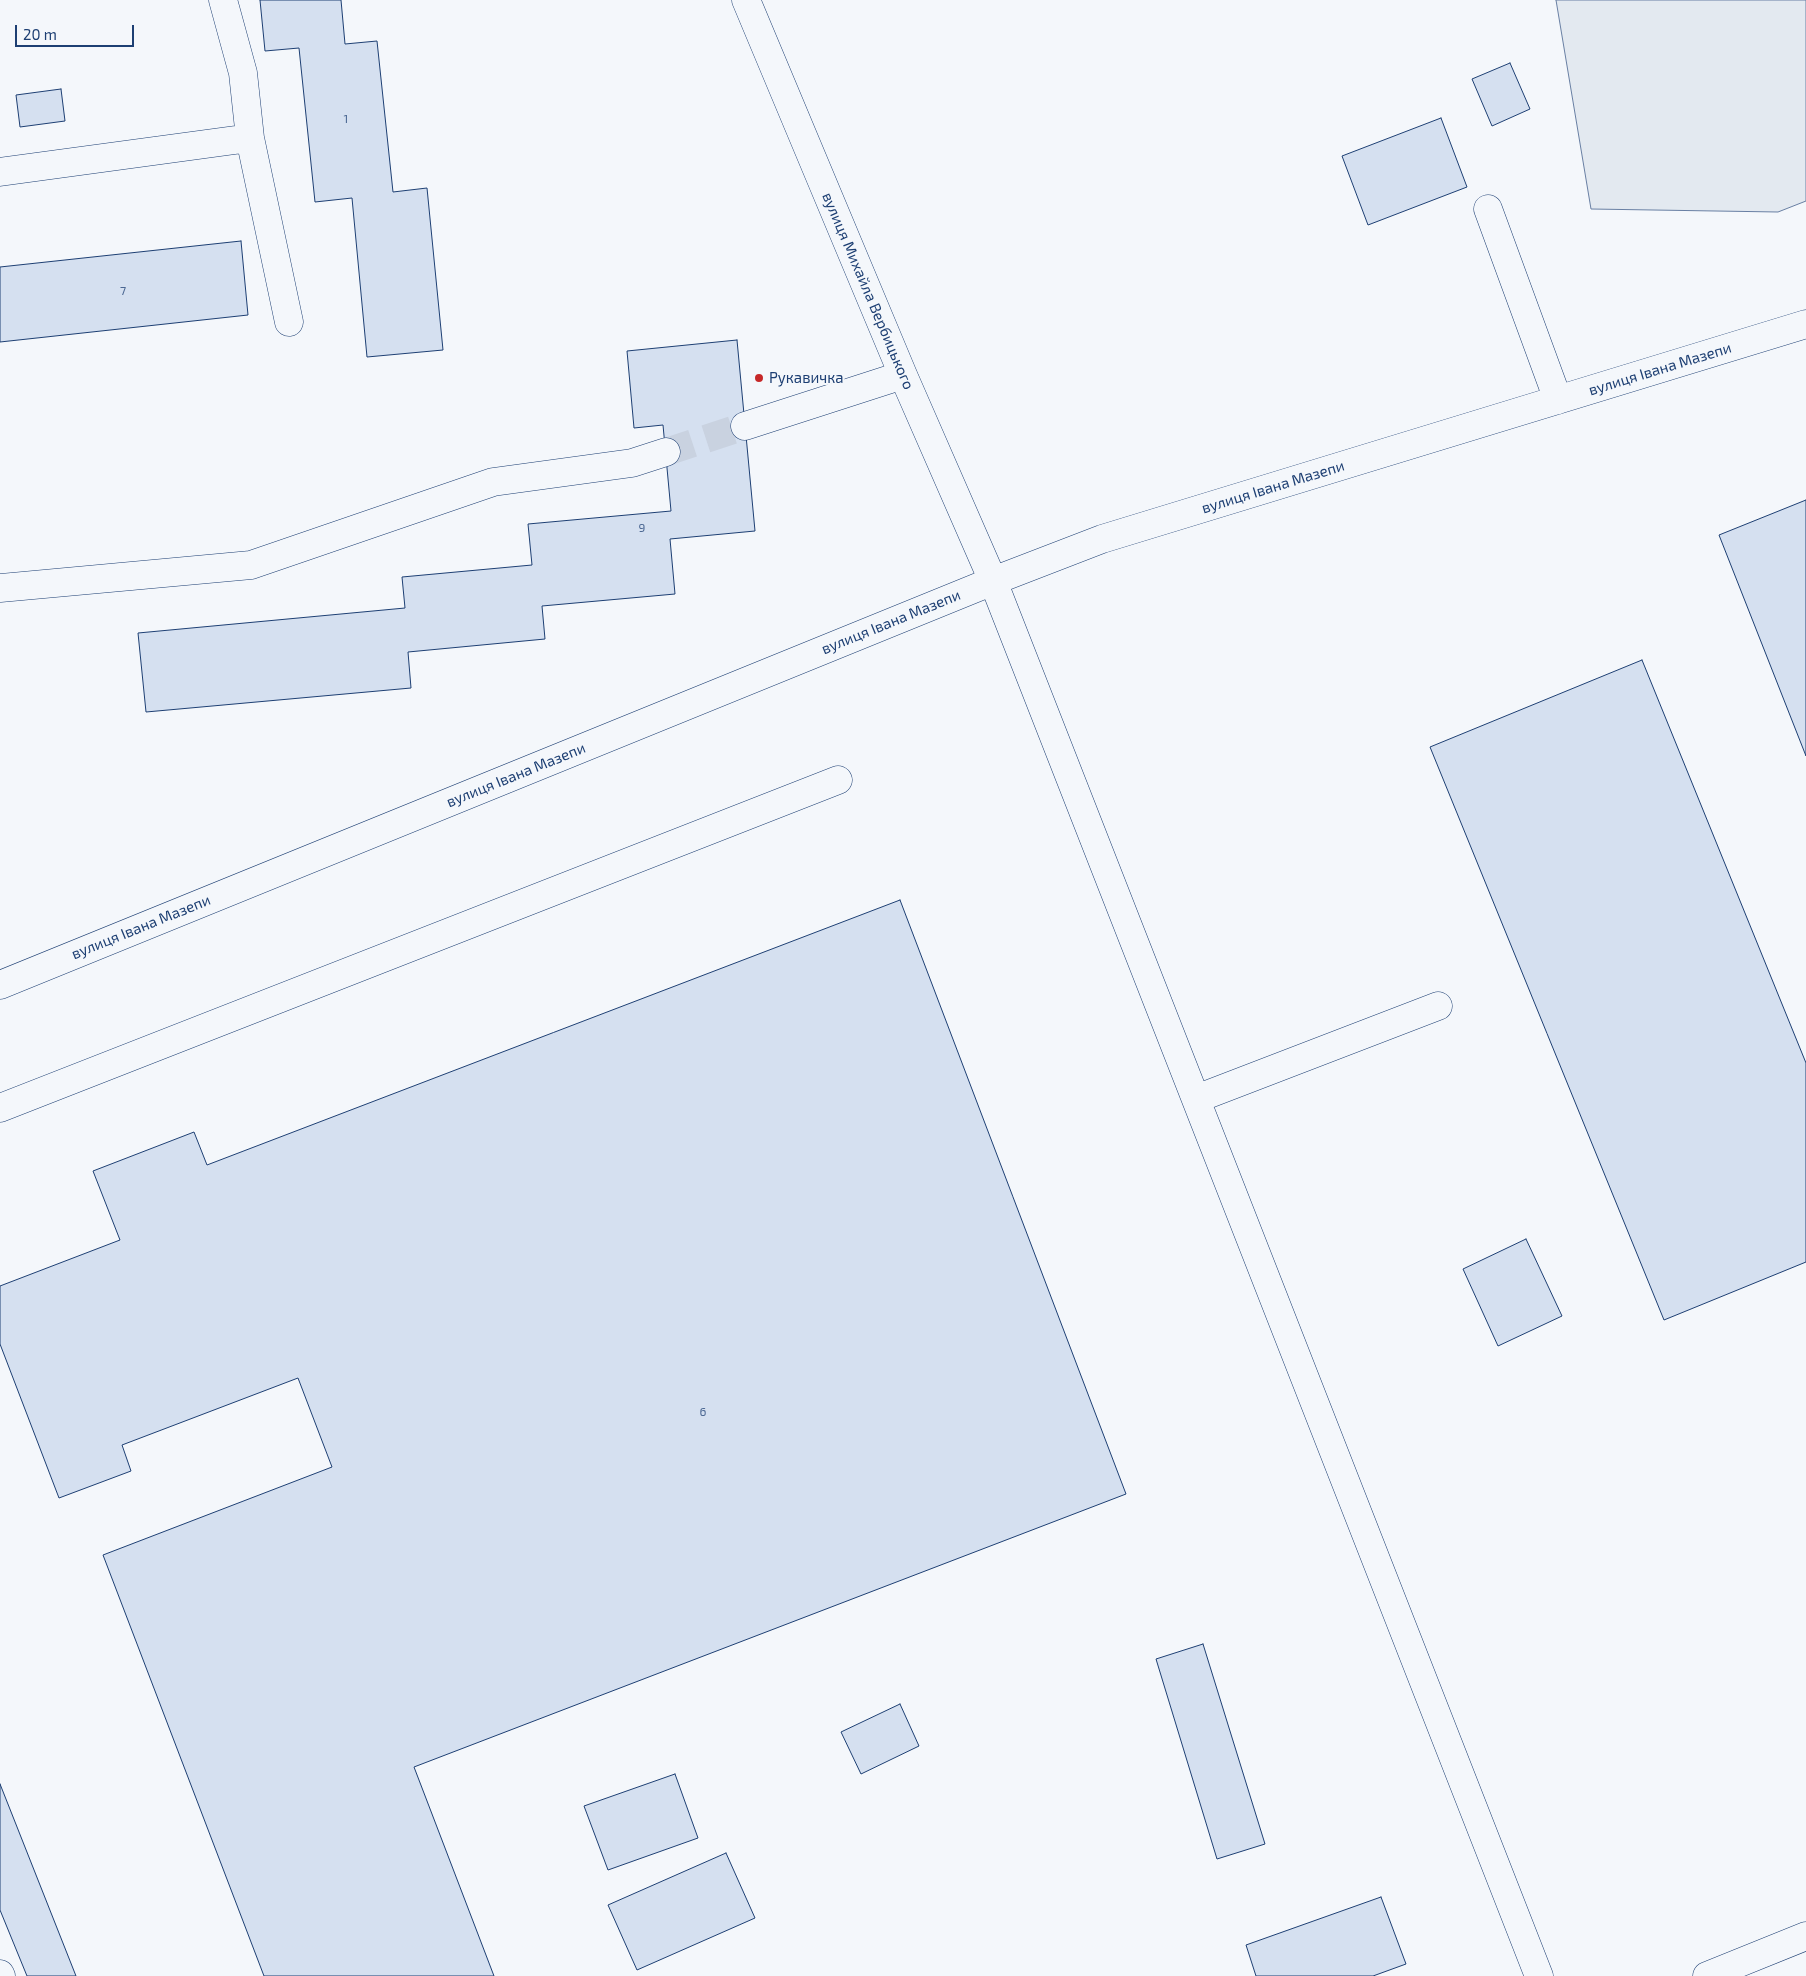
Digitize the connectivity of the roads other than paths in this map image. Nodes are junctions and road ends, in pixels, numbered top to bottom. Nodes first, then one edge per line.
1 (223, 0) edge
2 (746, 0) edge
3 (250, 138) junction
4 (0, 172) edge
5 (1488, 209) dead end
6 (289, 322) dead end
7 (1806, 324) edge
8 (903, 375) junction
9 (1558, 400) junction
10 (745, 426) tunnel mouth
11 (666, 452) tunnel mouth
12 (993, 580) junction
13 (0, 588) edge
14 (838, 780) dead end
15 (0, 985) edge
16 (1438, 1006) dead end
17 (1196, 1100) junction
18 (0, 1108) edge
19 (1806, 1936) edge
20 (1539, 1976) edge
21 (1707, 1976) edge

1 - 3 street
2 - 8 street, вулиця Михайла Вербицького
3 - 4 street
3 - 6 street
5 - 9 street
7 - 9 street, вулиця Івана Мазепи
8 - 10 street
8 - 12 street, вулиця Михайла Вербицького
9 - 12 street, вулиця Івана Мазепи
11 - 13 street
12 - 15 street, вулиця Івана Мазепи
12 - 17 street, вулиця Михайла Вербицького
14 - 18 street
16 - 17 street
17 - 20 street, вулиця Михайла Вербицького
19 - 21 street

